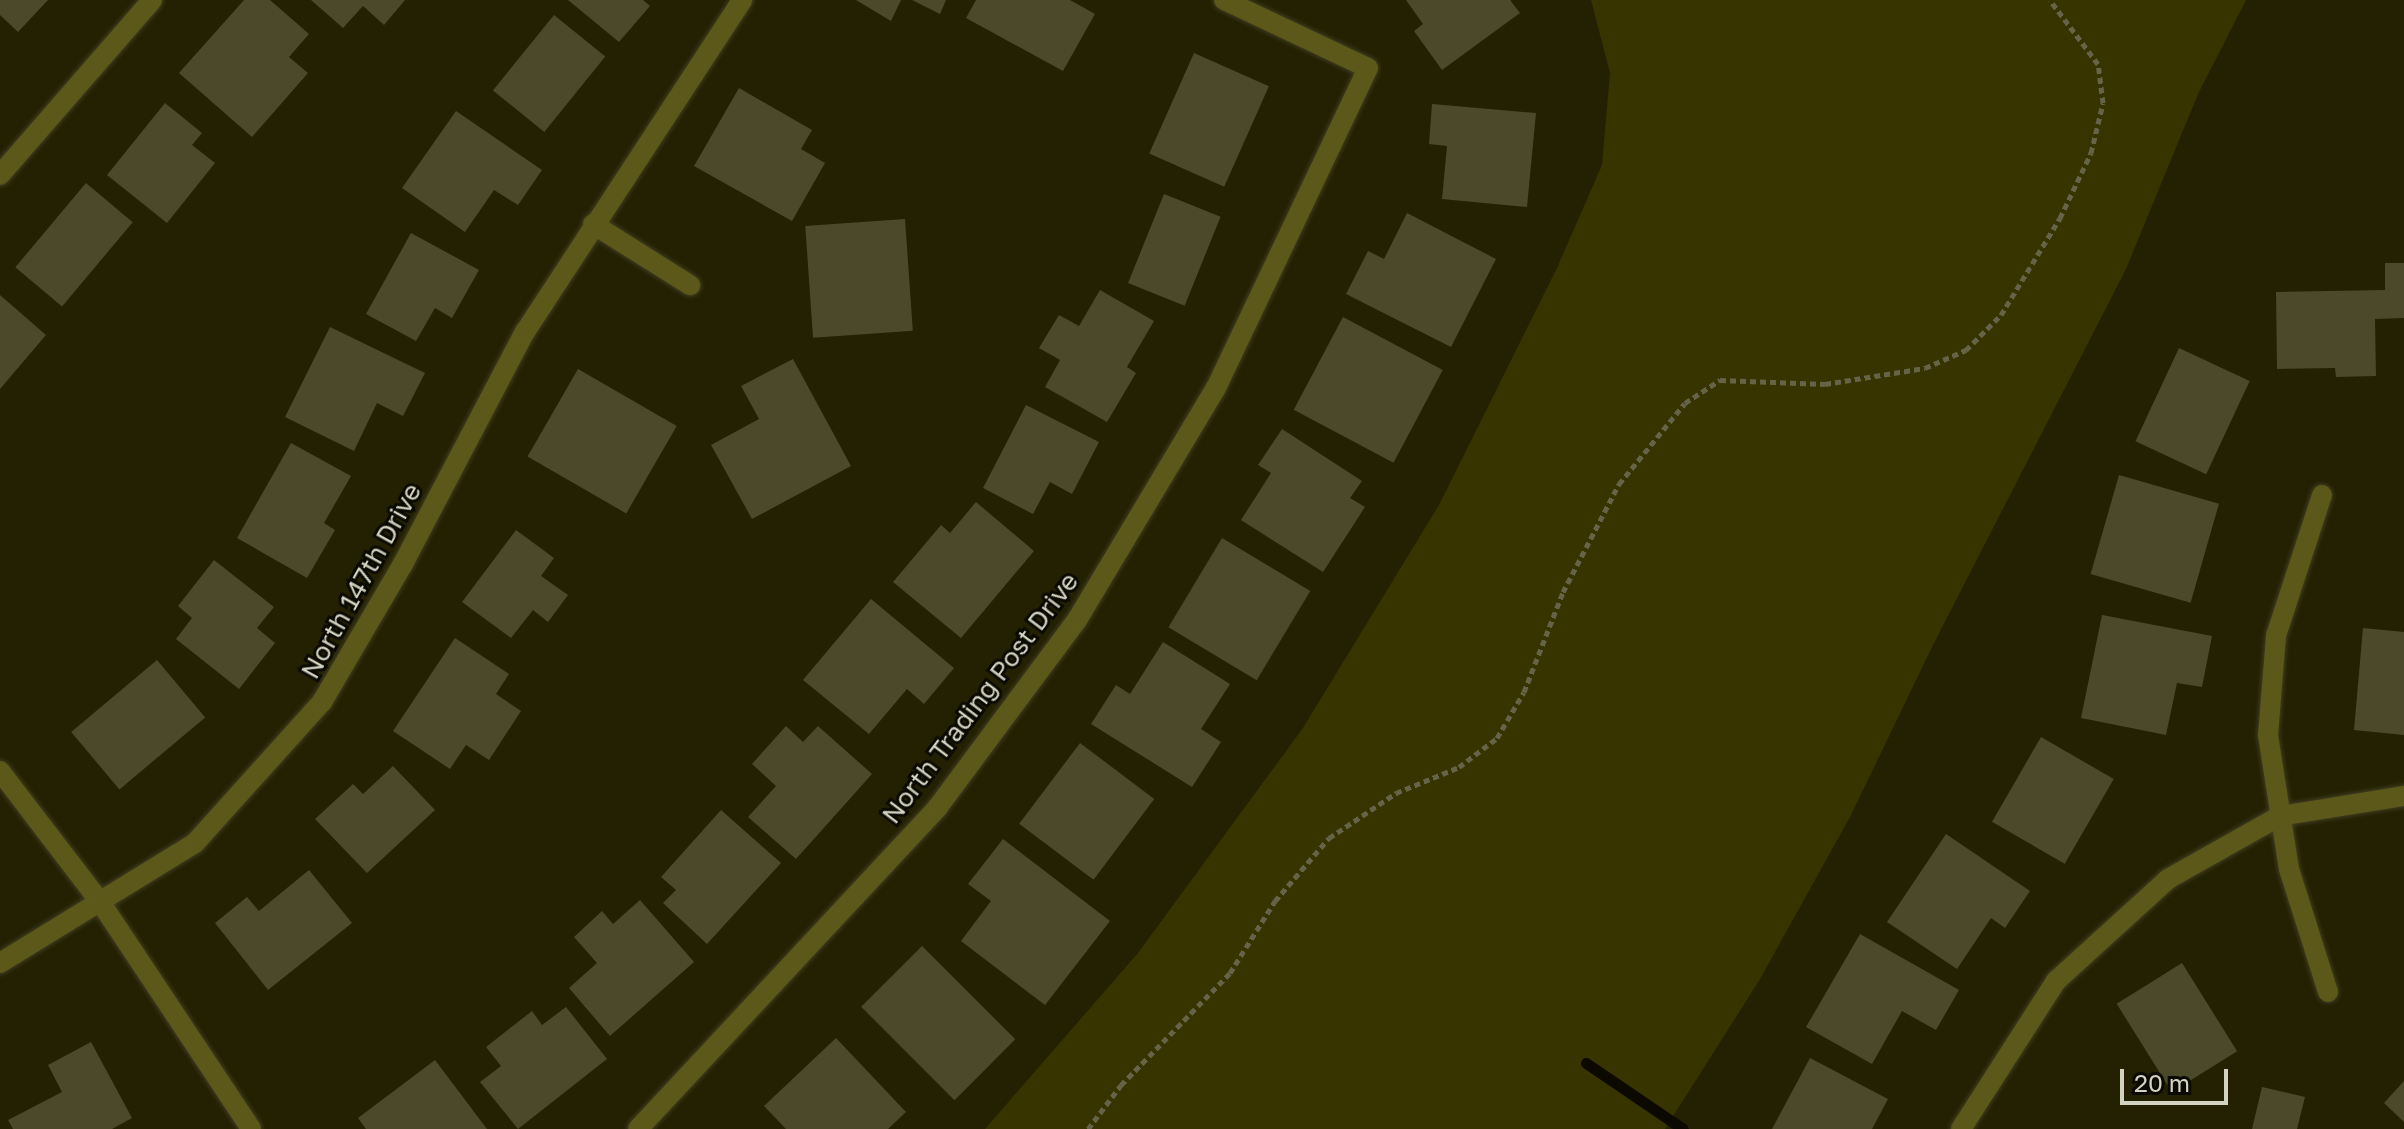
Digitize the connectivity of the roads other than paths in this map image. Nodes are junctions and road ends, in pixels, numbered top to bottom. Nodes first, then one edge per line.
1 (152, 0) edge
2 (742, 0) edge
3 (1224, 0) edge
4 (0, 175) edge
5 (593, 224) junction
6 (690, 285) dead end
7 (2322, 495) dead end
8 (0, 771) edge
9 (2404, 796) edge
10 (2280, 816) junction
11 (101, 903) junction
12 (0, 963) edge
13 (2328, 992) dead end
14 (251, 1129) edge
15 (638, 1129) edge
16 (1961, 1129) edge

1 - 4 street
2 - 5 street, North 147th Drive
3 - 15 street, North Trading Post Drive
5 - 6 street
5 - 11 street, North 147th Drive
7 - 10 street
8 - 11 street
9 - 10 street
10 - 13 street
10 - 16 street
11 - 12 street, North 147th Drive
11 - 14 street

